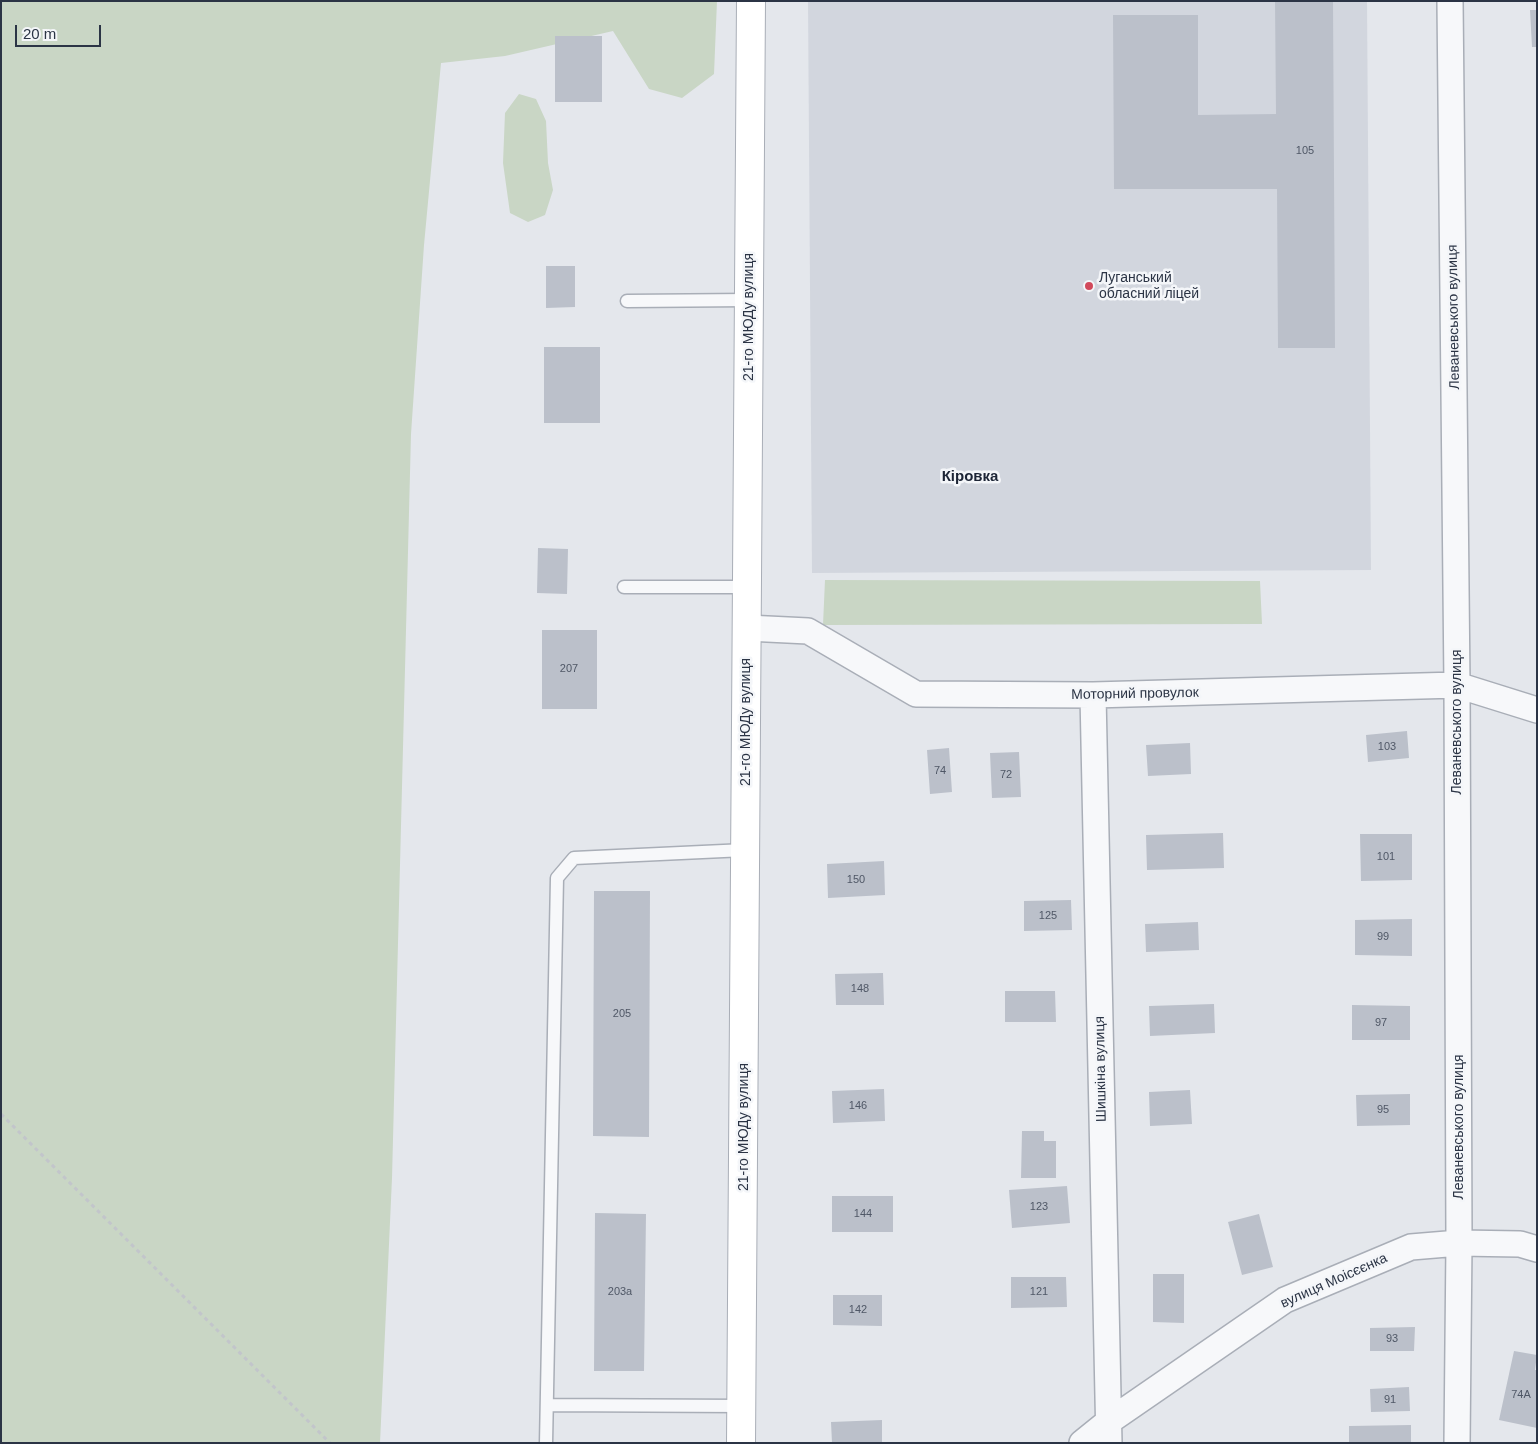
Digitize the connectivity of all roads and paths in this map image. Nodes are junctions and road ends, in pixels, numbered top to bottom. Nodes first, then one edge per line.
1 (751, 1) edge
2 (1450, 1) edge
3 (749, 300) junction
4 (627, 301) dead end
5 (624, 587) dead end
6 (747, 587) junction
7 (747, 628) junction
8 (1457, 685) junction
9 (1093, 695) junction
10 (1537, 710) edge
11 (745, 850) junction
12 (1, 1114) edge
13 (1460, 1244) junction
14 (1537, 1249) edge
15 (547, 1405) junction
16 (742, 1406) junction
17 (1108, 1432) edge
18 (330, 1443) edge
19 (546, 1443) edge
20 (741, 1443) edge
21 (1082, 1443) edge
22 (1457, 1443) edge

1 - 3 street, 21-го МЮДу вулиця
2 - 8 street, Леваневського вулиця
3 - 4 lane
3 - 6 street, 21-го МЮДу вулиця
5 - 6 lane
6 - 7 street, 21-го МЮДу вулиця
7 - 9 street, Моторний провулок
7 - 11 street, 21-го МЮДу вулиця
8 - 9 street, Моторний провулок
8 - 10 street, Моторний провулок
8 - 13 street, Леваневського вулиця
9 - 17 street, Шишкіна вулиця
11 - 15 lane
11 - 16 street, 21-го МЮДу вулиця
12 - 18 path
13 - 14 street, вулиця Моісєєнка
13 - 17 street, вулиця Моісєєнка
13 - 22 street, Леваневського вулиця
15 - 16 lane
15 - 19 lane
16 - 20 street, 21-го МЮДу вулиця
17 - 21 street, вулиця Моісєєнка

